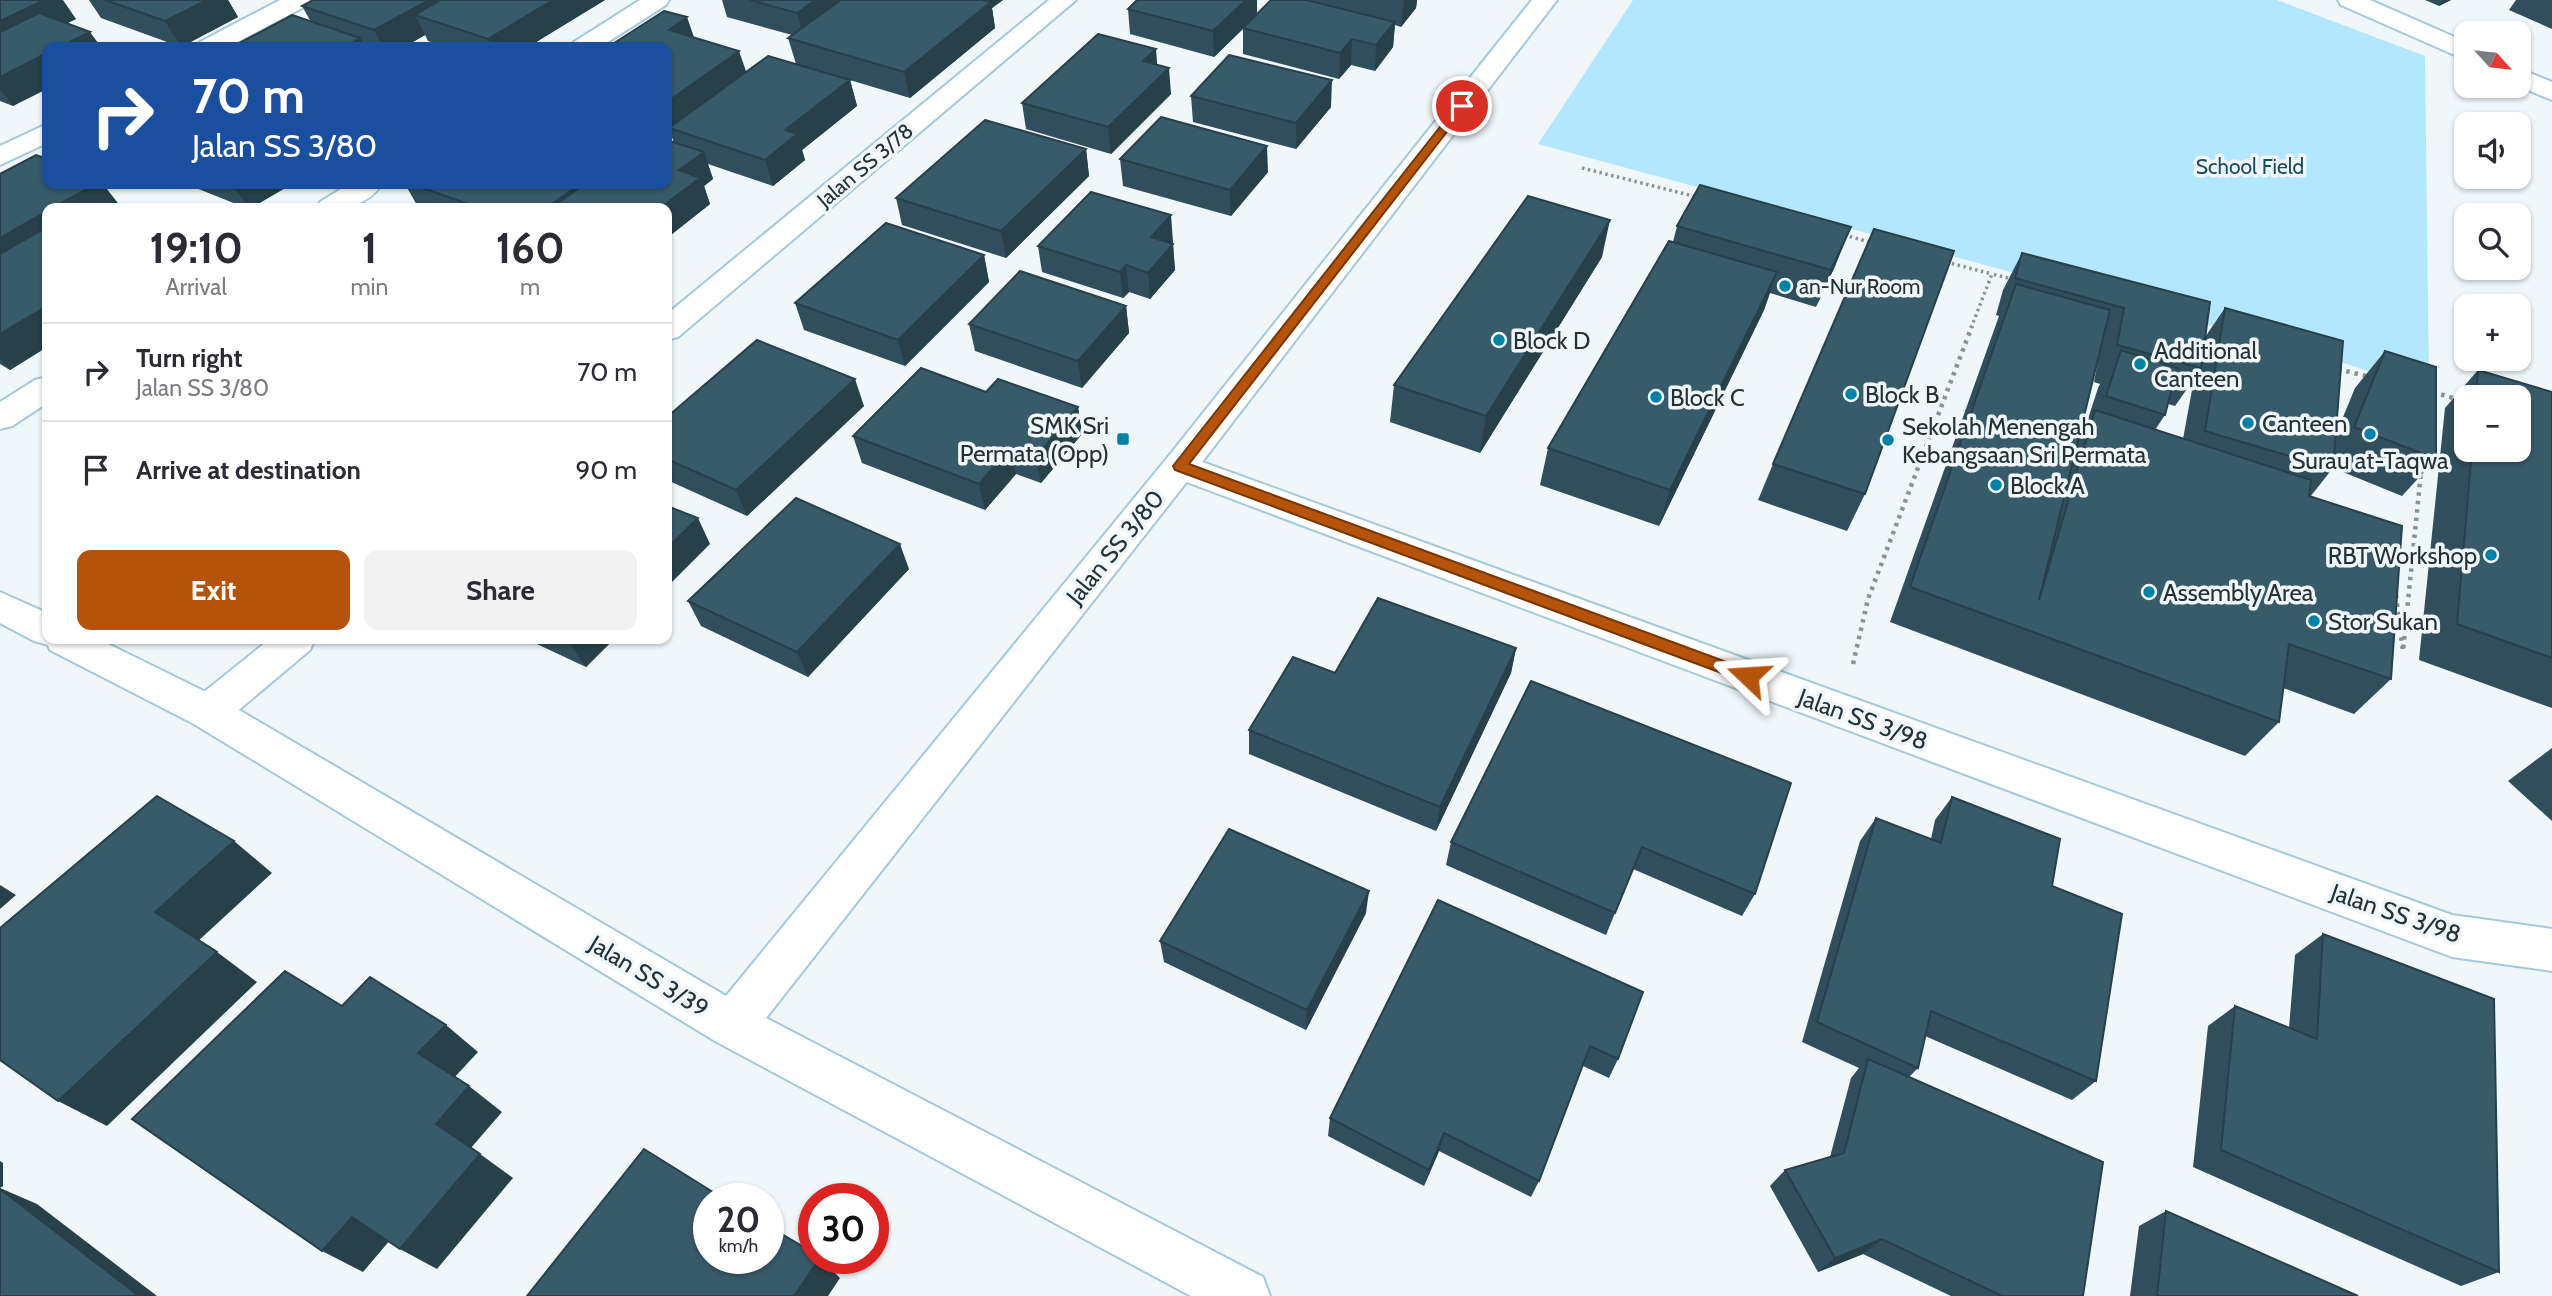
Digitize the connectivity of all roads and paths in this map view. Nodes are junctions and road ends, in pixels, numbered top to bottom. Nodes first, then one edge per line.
1 (299, 0) edge
2 (657, 0) edge
3 (1064, 0) edge
4 (1545, 0) edge
5 (2350, 0) edge
6 (219, 42) edge
7 (591, 42) edge
8 (2454, 47) edge
9 (2531, 82) edge
10 (2552, 92) edge
11 (42, 135) edge
12 (0, 157) edge
13 (1582, 168) dead end
14 (360, 189) edge
15 (1701, 199) edge
16 (338, 203) edge
17 (1833, 233) edge
18 (1873, 243) edge
19 (1940, 260) edge
20 (1992, 274) junction
21 (2019, 281) edge
22 (672, 326) edge
23 (2336, 368) edge
24 (2376, 378) edge
25 (42, 391) edge
26 (2429, 391) edge
27 (2454, 398) edge
28 (0, 418) edge
29 (2422, 459) edge
30 (1180, 466) junction
31 (2395, 584) edge
32 (0, 606) edge
33 (42, 627) edge
34 (74, 644) edge
35 (290, 644) edge
36 (1842, 711) junction
37 (208, 712) junction
38 (2552, 950) edge
39 (732, 1025) junction
40 (1244, 1296) edge

1 - 6 street
2 - 7 street
3 - 22 street, Jalan SS 3/78
4 - 30 street, Jalan SS 3/80
5 - 8 street
9 - 10 street
11 - 12 street
13 - 15 path
14 - 16 street
17 - 18 path
19 - 20 path
20 - 21 path
20 - 36 path
23 - 24 path
25 - 28 street
26 - 27 path
29 - 31 path
30 - 36 street, Jalan SS 3/98
30 - 39 street, Jalan SS 3/80
32 - 33 street
34 - 37 street, Jalan SS 3/39
35 - 37 street
36 - 38 street, Jalan SS 3/98
37 - 39 street, Jalan SS 3/39
39 - 40 street, Jalan SS 3/39

